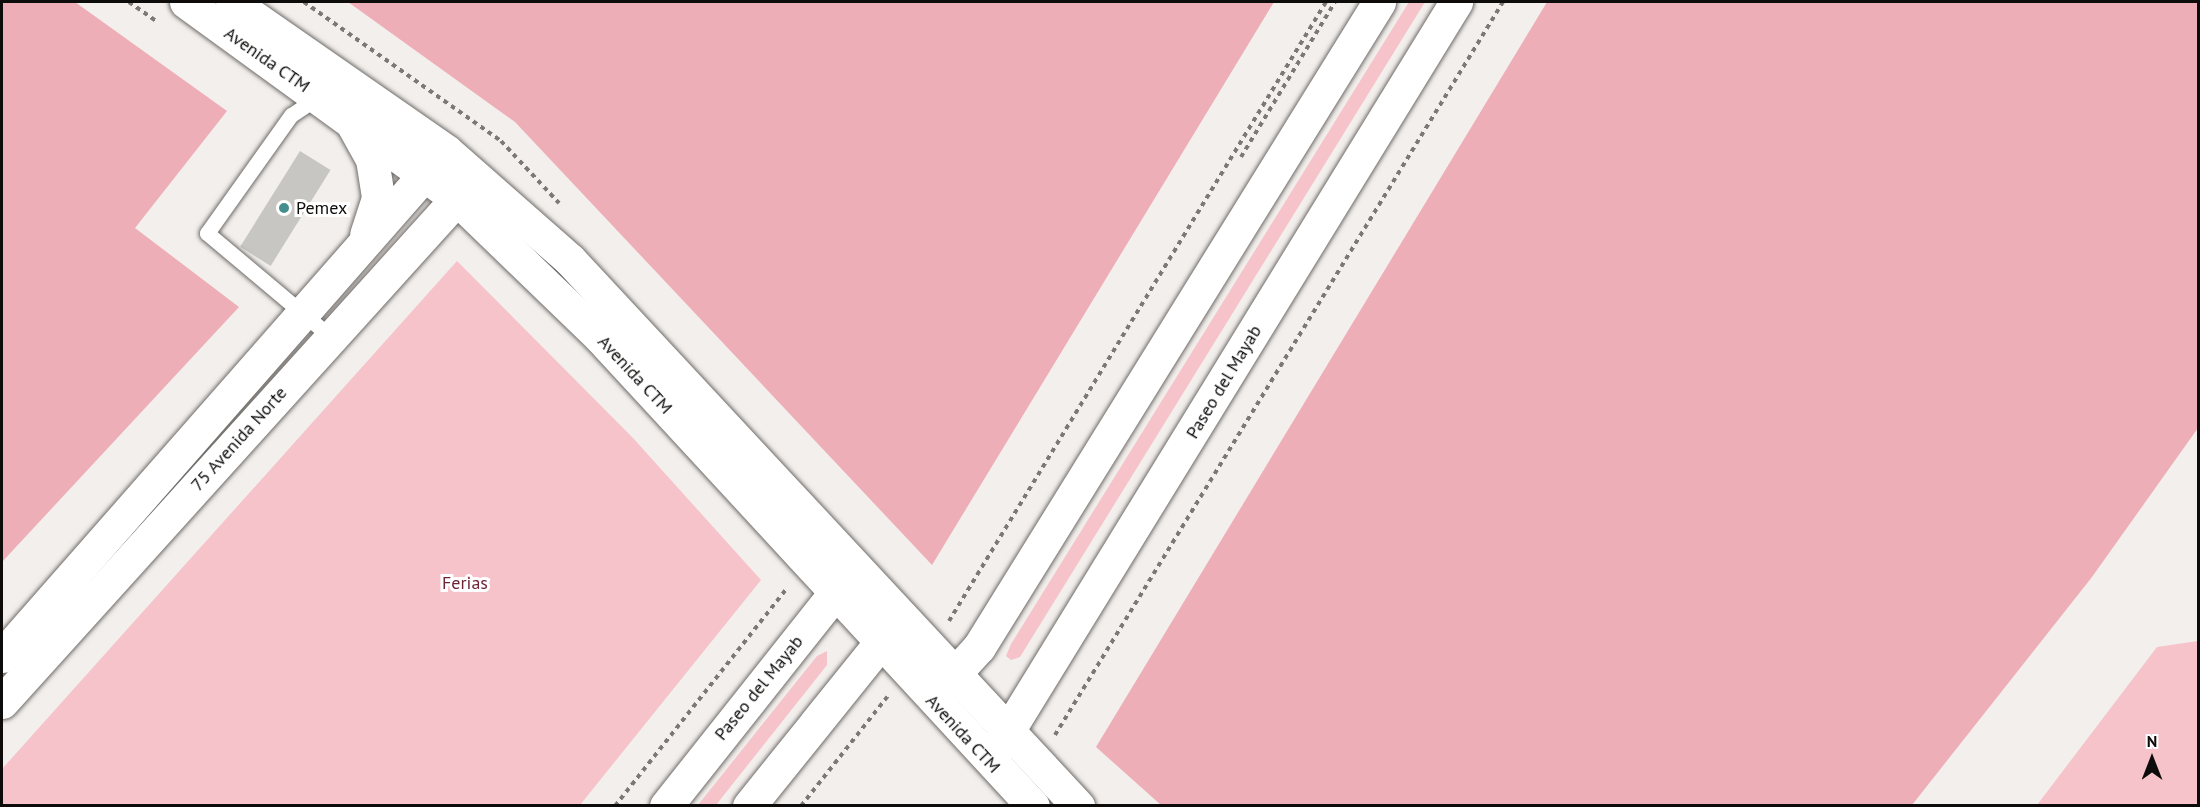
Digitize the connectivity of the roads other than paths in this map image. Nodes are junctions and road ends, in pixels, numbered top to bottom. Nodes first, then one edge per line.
1 (186, 2) edge
2 (232, 2) edge
3 (1379, 2) edge
4 (1455, 2) edge
5 (326, 84) junction
6 (351, 121) junction
7 (435, 162) junction
8 (467, 188) junction
9 (364, 241) junction
10 (303, 313) junction
11 (331, 337) junction
12 (844, 582) junction
13 (900, 619) junction
14 (878, 644) junction
15 (2, 656) edge
16 (954, 675) junction
17 (931, 700) junction
18 (2, 702) edge
19 (1009, 732) junction
20 (988, 761) junction
21 (666, 806) edge
22 (749, 806) edge
23 (1033, 806) edge
24 (1078, 806) edge

1 - 5 main road, Avenida CTM
2 - 5 main road, Avenida CTM
3 - 16 main road
4 - 19 main road, Paseo del Mayab
5 - 6 main road, Avenida CTM
5 - 7 main road, Avenida CTM
5 - 10 lane
6 - 7 main road, Avenida CTM
6 - 9 main road
7 - 8 main road, Avenida CTM
7 - 9 main road, 75 Avenida Norte
8 - 11 main road, 75 Avenida Norte
8 - 12 main road, Avenida CTM
8 - 12 main road, Avenida CTM
9 - 10 main road, 75 Avenida Norte
10 - 11 lane
10 - 15 main road, 75 Avenida Norte
11 - 18 main road, 75 Avenida Norte
12 - 13 main road, Avenida CTM
12 - 14 main road, Avenida CTM
12 - 21 main road, Paseo del Mayab
13 - 14 main road
13 - 16 main road, Avenida CTM
14 - 17 main road, Avenida CTM
14 - 22 main road
16 - 17 main road
16 - 19 main road, Avenida CTM
17 - 20 main road, Avenida CTM
19 - 20 main road, Paseo del Mayab
19 - 24 main road, Avenida CTM
20 - 23 main road, Avenida CTM

